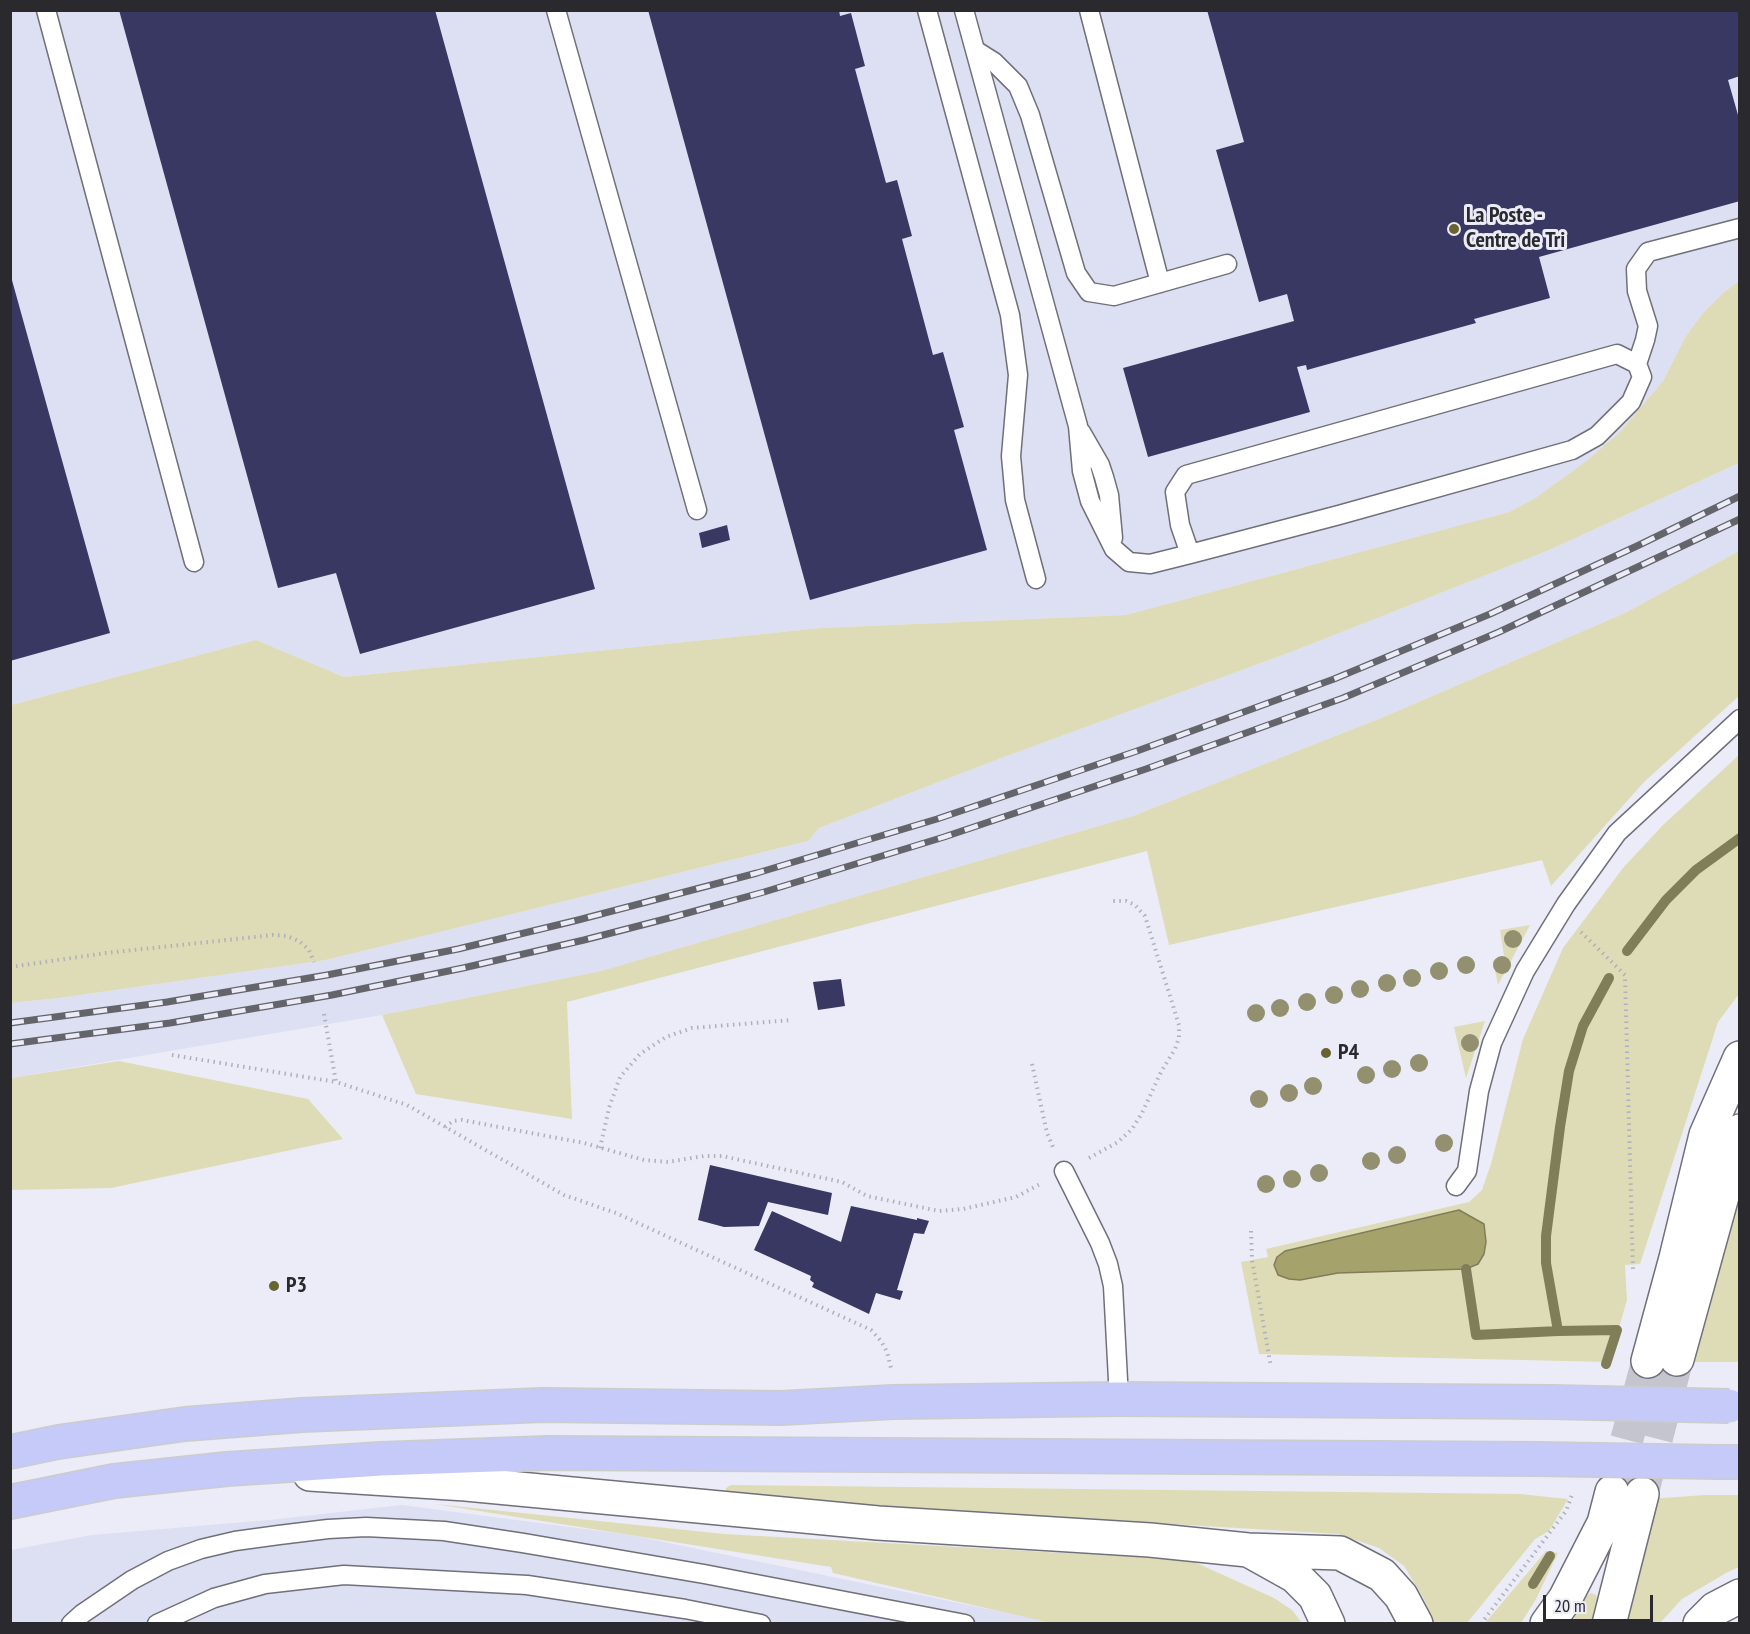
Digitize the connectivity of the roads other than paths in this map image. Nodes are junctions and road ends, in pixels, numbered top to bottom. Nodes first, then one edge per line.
1 (46, 10) edge
2 (556, 10) edge
3 (927, 10) edge
4 (964, 10) edge
5 (1089, 10) edge
6 (975, 50) junction
7 (1740, 228) edge
8 (1227, 264) dead end
9 (1160, 283) junction
10 (1637, 364) junction
11 (697, 510) dead end
12 (1190, 554) junction
13 (194, 562) dead end
14 (1036, 579) dead end
15 (1740, 719) edge
16 (1740, 1058) edge
17 (1740, 1131) edge
18 (1064, 1171) road end
19 (1456, 1186) dead end
20 (1119, 1399) junction
21 (1734, 1407) edge
22 (10, 1452) edge
23 (1729, 1462) edge
24 (227, 1469) junction
25 (10, 1502) edge
26 (1248, 1550) junction
27 (71, 1623) edge
28 (157, 1623) edge
29 (761, 1623) edge
30 (965, 1623) edge
31 (1328, 1623) edge
32 (1416, 1623) edge
33 (1547, 1623) edge
34 (1609, 1623) edge

1 - 13 lane
2 - 11 lane
3 - 14 lane
4 - 6 lane
5 - 9 lane
6 - 9 lane
6 - 12 lane
7 - 10 lane
8 - 9 lane
10 - 12 lane
10 - 12 lane
15 - 19 lane
16 - 17 street
18 - 20 lane
20 - 21 highway, bridge
20 - 22 highway
23 - 24 highway, bridge
24 - 25 highway
24 - 26 street
26 - 31 street
26 - 32 street
27 - 30 lane
28 - 29 lane
33 - 34 street

